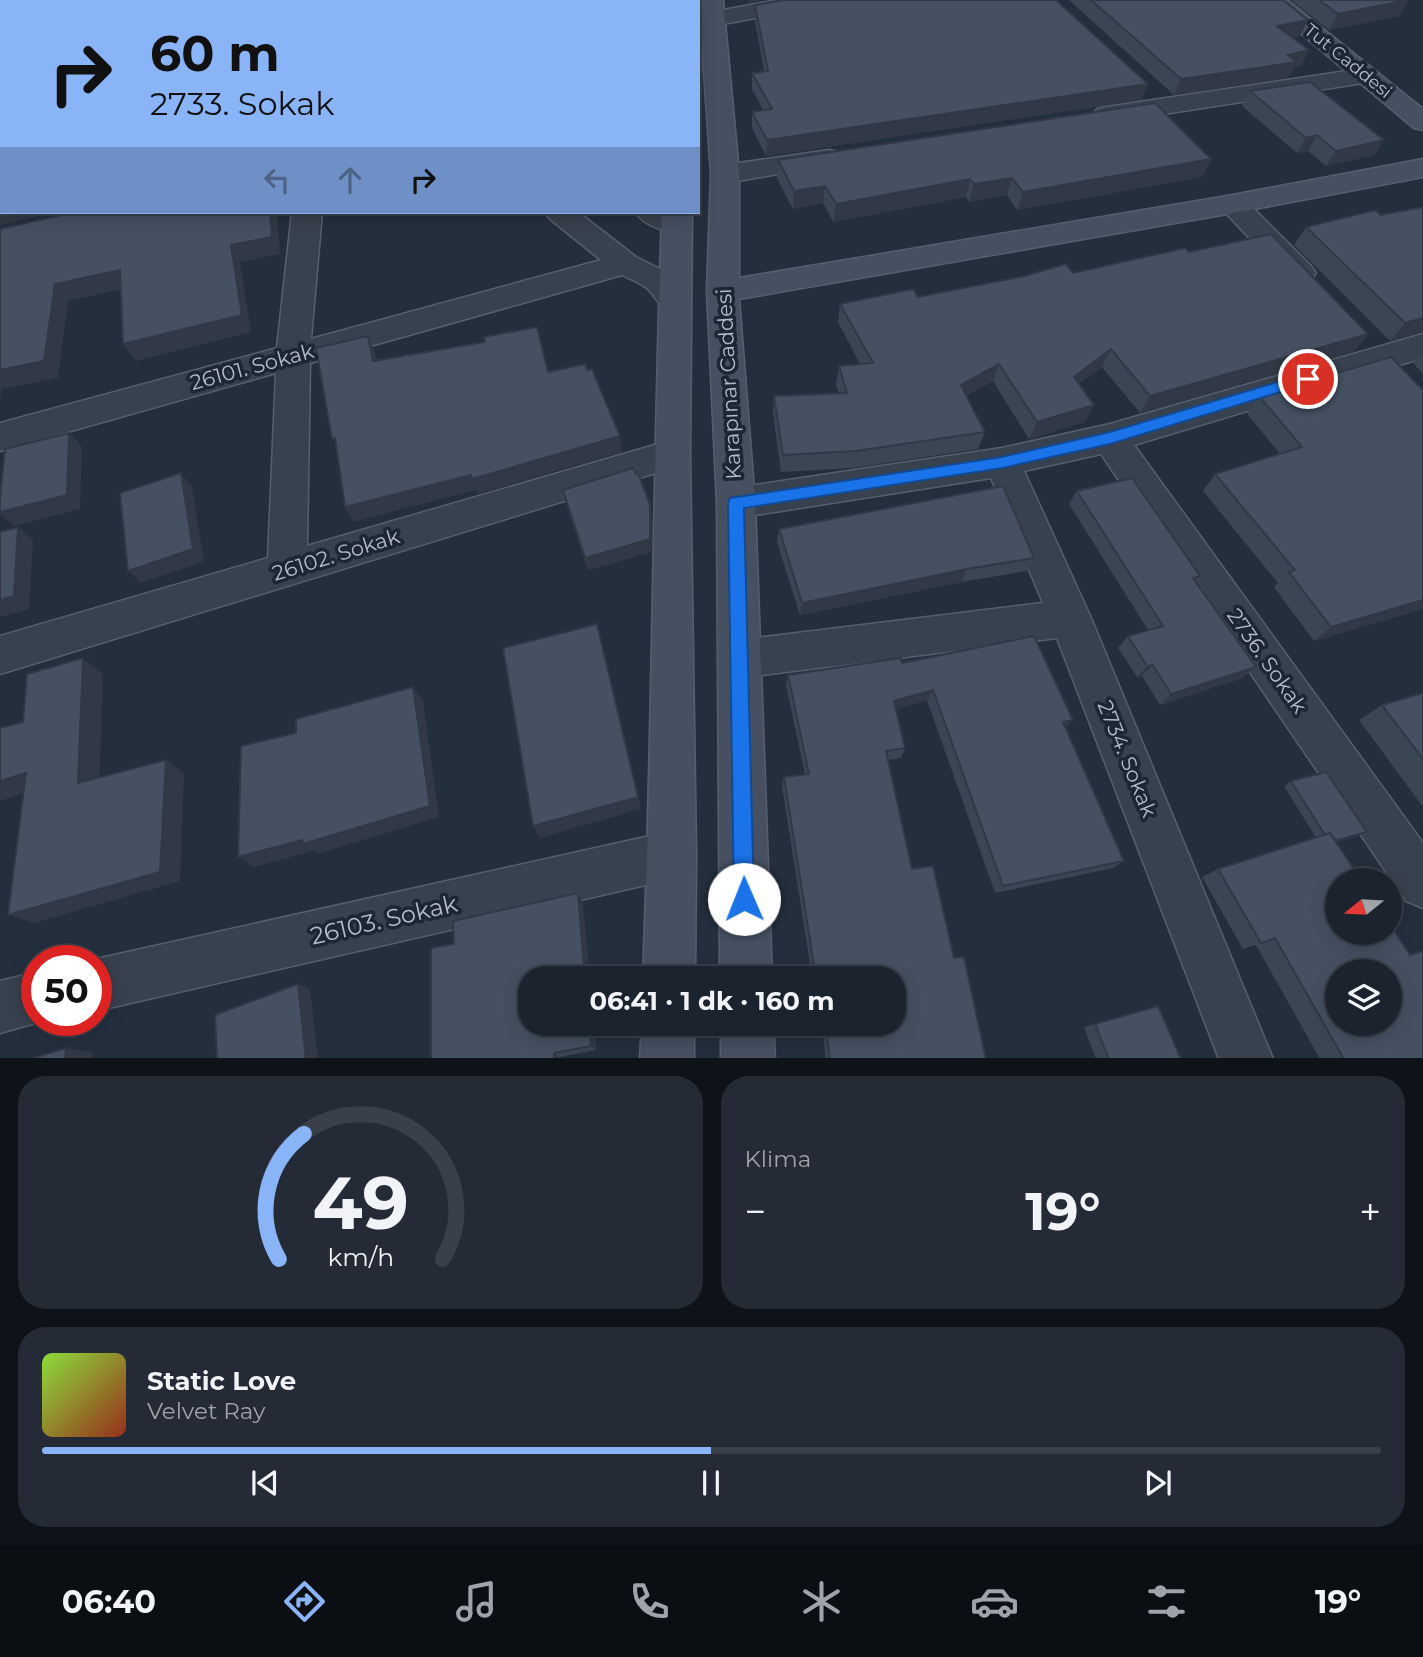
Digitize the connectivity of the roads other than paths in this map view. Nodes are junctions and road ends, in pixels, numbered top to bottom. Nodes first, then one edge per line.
1 (817, 0) edge
2 (1273, 0) edge
3 (711, 10) edge
4 (1367, 76) junction
5 (1084, 119) edge
6 (1423, 122) edge
7 (849, 155) edge
8 (1423, 168) edge
9 (725, 174) junction
10 (1233, 204) junction
11 (307, 214) edge
12 (562, 214) edge
13 (668, 216) edge
14 (625, 264) junction
15 (1317, 290) edge
16 (723, 291) junction
17 (674, 300) junction
18 (1423, 346) edge
19 (1372, 347) junction
20 (293, 356) junction
21 (1406, 382) edge
22 (0, 437) edge
23 (1110, 438) junction
24 (672, 454) junction
25 (1002, 463) junction
26 (736, 503) junction
27 (287, 569) junction
28 (1070, 618) junction
29 (0, 655) edge
30 (739, 659) junction
31 (672, 855) junction
32 (1423, 884) edge
33 (669, 966) edge
34 (746, 966) edge
35 (112, 981) edge
36 (21, 1002) edge
37 (0, 1007) edge
38 (668, 1036) edge
39 (747, 1036) edge
40 (667, 1058) edge
41 (748, 1058) edge
42 (1246, 1058) edge

1 - 3 street
2 - 4 main road, Tut Caddesi
3 - 9 main road, Karapınar Caddesi
4 - 5 street
4 - 6 main road, Tut Caddesi
7 - 9 street
8 - 10 main road
9 - 16 main road, Karapınar Caddesi
10 - 15 street
10 - 16 main road
11 - 20 street
12 - 14 street
13 - 17 main road
14 - 17 street
14 - 20 street, 26101. Sokak
16 - 26 main road, Karapınar Caddesi
17 - 24 main road
18 - 19 street
19 - 21 street
19 - 23 street
20 - 22 street, 26101. Sokak
20 - 27 street
23 - 25 street
23 - 32 street, 2736. Sokak
24 - 27 street, 26102. Sokak
24 - 31 main road
25 - 26 street
25 - 28 street, 2734. Sokak
26 - 30 main road, Karapınar Caddesi
27 - 29 street, 26102. Sokak
28 - 30 street
28 - 42 street, 2734. Sokak
30 - 34 main road, Karapınar Caddesi
31 - 33 main road
31 - 35 street, 26103. Sokak
36 - 37 street
38 - 40 main road
39 - 41 main road

